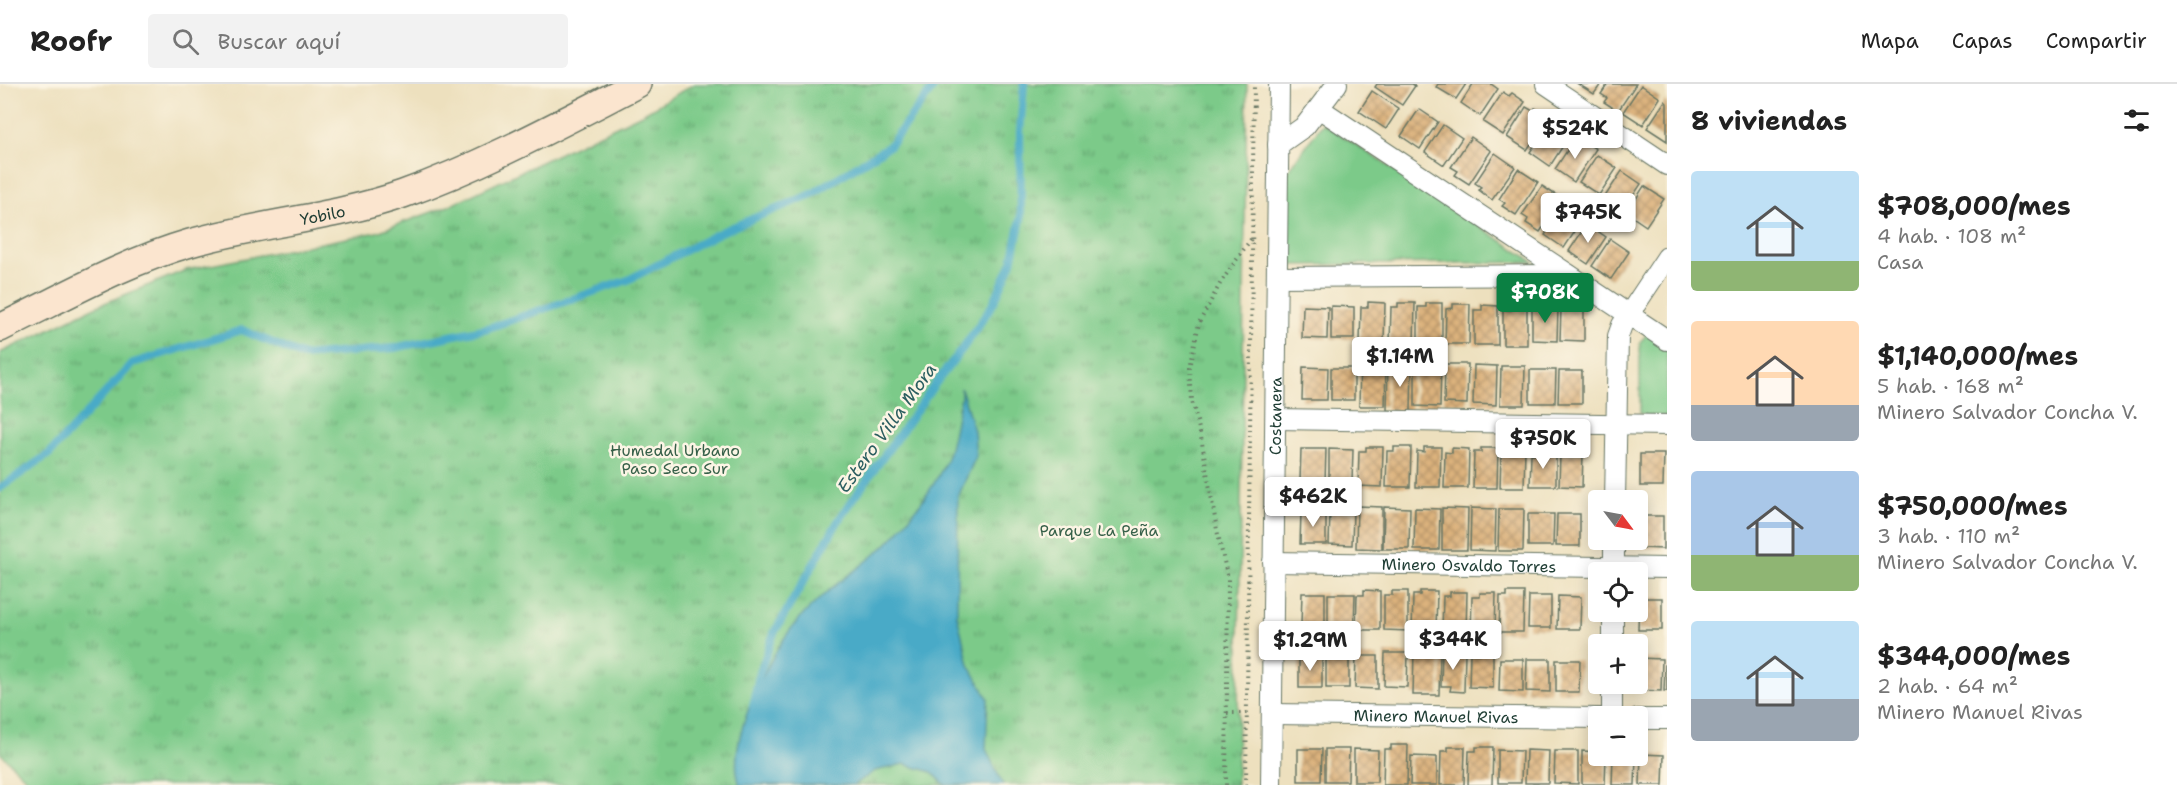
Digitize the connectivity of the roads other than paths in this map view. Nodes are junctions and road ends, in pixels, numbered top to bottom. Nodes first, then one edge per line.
1 (637, 84) edge
2 (1279, 84) edge
3 (1337, 84) edge
4 (1546, 84) edge
5 (1320, 109) junction
6 (1278, 145) junction
7 (1667, 165) edge
8 (1667, 257) edge
9 (1569, 275) junction
10 (1277, 277) junction
11 (1629, 314) junction
12 (0, 328) edge
13 (1667, 340) edge
14 (1275, 419) junction
15 (1616, 424) junction
16 (1667, 425) edge
17 (1615, 490) edge
18 (1274, 562) junction
19 (1667, 568) edge
20 (1588, 569) edge
21 (1648, 569) edge
22 (1272, 714) junction
23 (1588, 718) edge
24 (1648, 719) edge
25 (1667, 719) edge
26 (1271, 785) edge

1 - 12 main road, Yobilo
2 - 6 street, Costanera
3 - 5 street
4 - 7 street
5 - 6 street
5 - 9 street
6 - 10 street, Costanera
8 - 11 street
9 - 10 street
9 - 11 street
10 - 14 street, Costanera
11 - 13 street
11 - 15 street
14 - 15 street
14 - 18 street, Costanera
15 - 16 street
15 - 17 street
18 - 20 street, Minero Osvaldo Torres
18 - 22 street, Costanera
19 - 21 street, Minero Osvaldo Torres
22 - 23 street, Minero Manuel Rivas
22 - 26 street, Costanera
24 - 25 street

